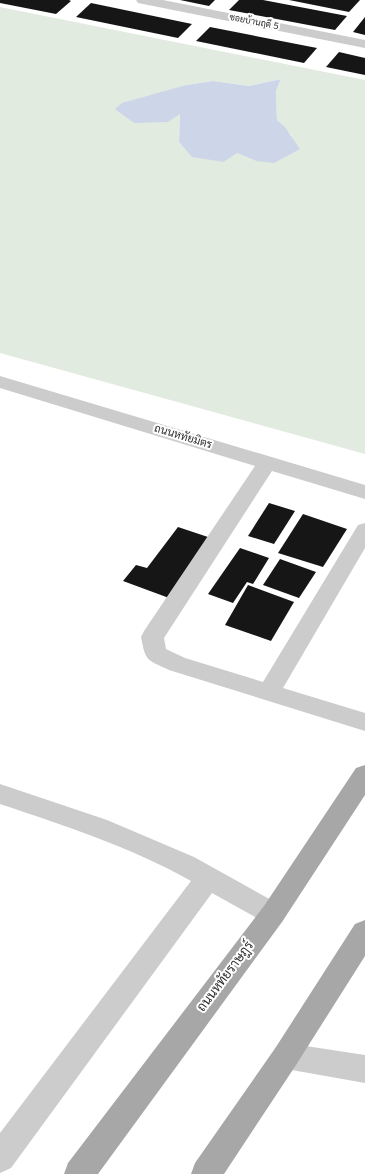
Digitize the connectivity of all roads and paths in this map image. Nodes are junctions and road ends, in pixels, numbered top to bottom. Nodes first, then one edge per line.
1 (143, 0) edge
2 (365, 44) edge
3 (0, 382) edge
4 (268, 462) junction
5 (365, 492) edge
6 (365, 530) edge
7 (269, 692) junction
8 (365, 722) edge
9 (365, 775) edge
10 (0, 794) edge
11 (208, 878) junction
12 (272, 914) junction
13 (365, 932) edge
14 (286, 1056) junction
15 (365, 1069) edge
16 (0, 1158) edge
17 (79, 1174) edge
18 (206, 1174) edge

1 - 2 street, ซอยบ้านฤดี 5
3 - 4 street, ถนนหทัยมิตร
4 - 5 street, ถนนหทัยมิตร
4 - 7 street
6 - 7 street
7 - 8 street
9 - 12 main road, ถนนหทัยราษฎร์
10 - 11 street
11 - 12 street
11 - 16 street
12 - 17 main road, ถนนหทัยราษฎร์
13 - 14 main road
14 - 15 street
14 - 18 main road

